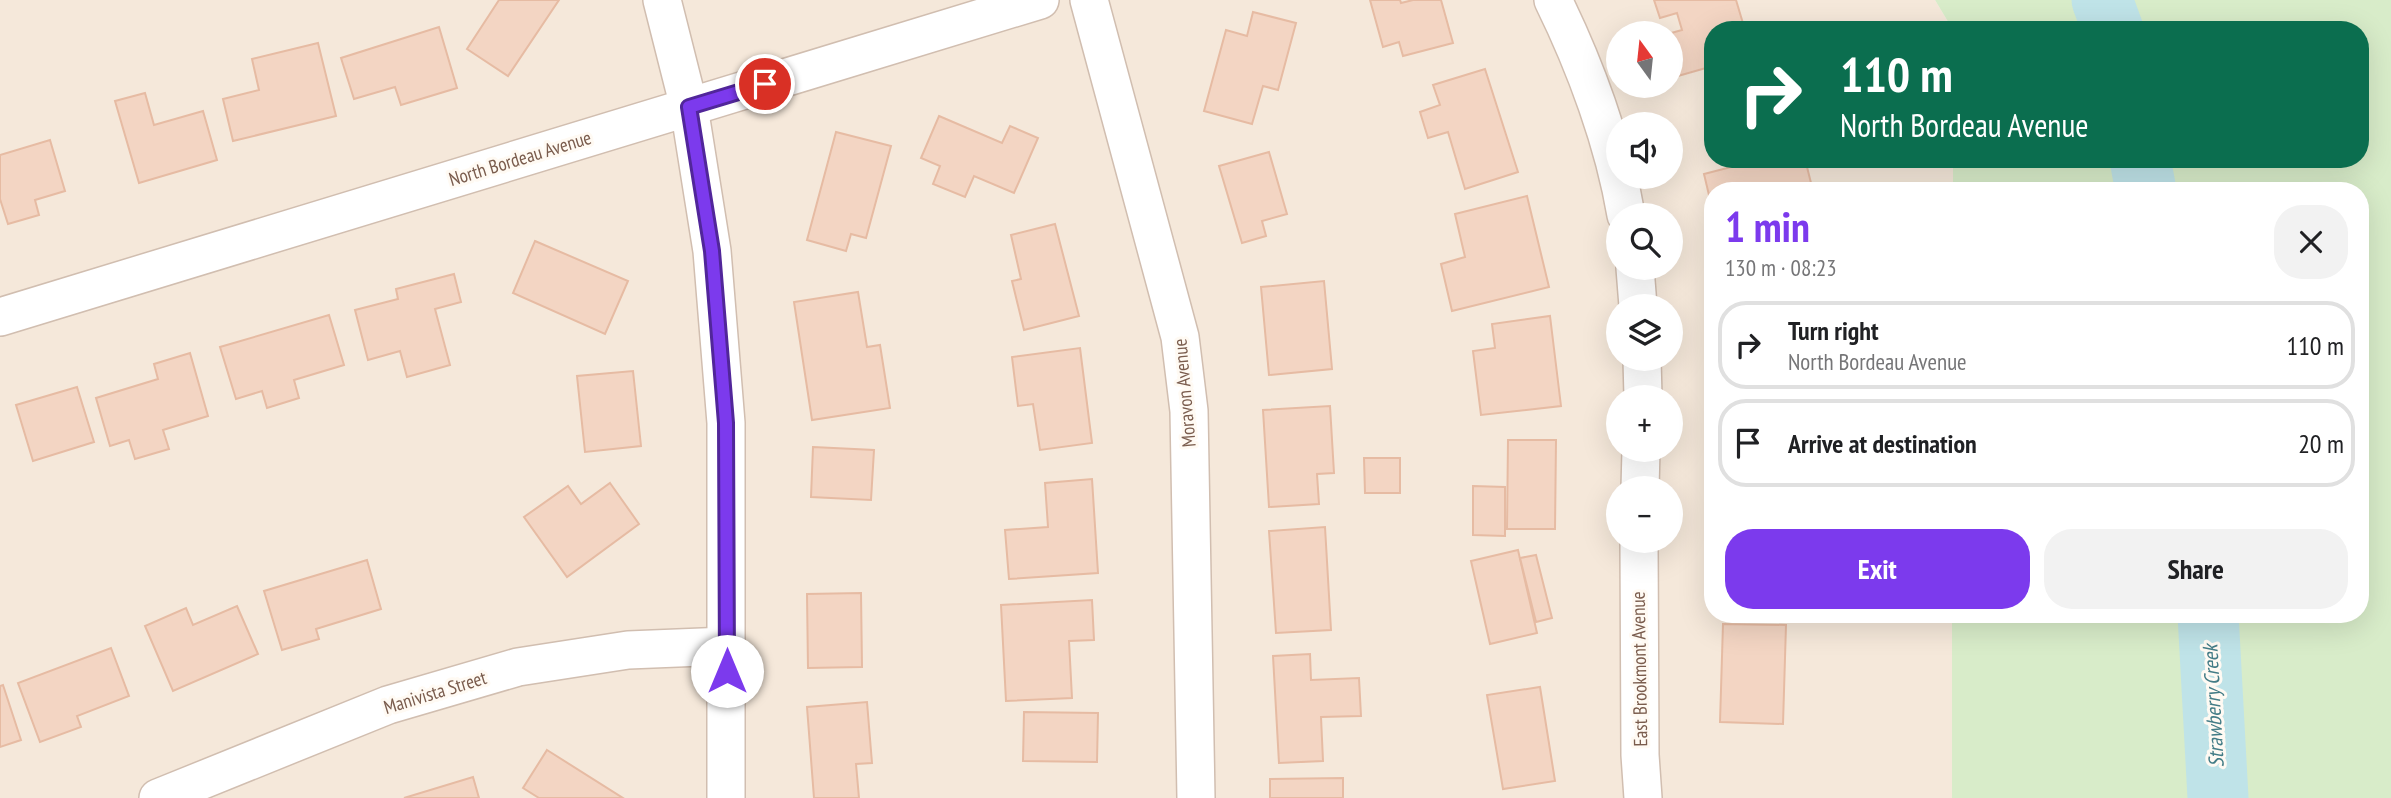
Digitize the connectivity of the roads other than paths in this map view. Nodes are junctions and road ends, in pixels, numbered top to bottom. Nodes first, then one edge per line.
1 (662, 0) edge
2 (1040, 0) edge
3 (1088, 0) edge
4 (1553, 0) edge
5 (689, 107) junction
6 (1624, 203) edge
7 (0, 317) edge
8 (1639, 553) edge
9 (727, 646) junction
10 (158, 798) edge
11 (726, 798) edge
12 (1196, 798) edge
13 (1643, 798) edge

1 - 5 street
2 - 5 street, North Bordeau Avenue
3 - 12 street, Moravon Avenue
4 - 6 street
5 - 7 street, North Bordeau Avenue
5 - 9 street
8 - 13 street, East Brookmont Avenue
9 - 10 street, Manivista Street
9 - 11 street

